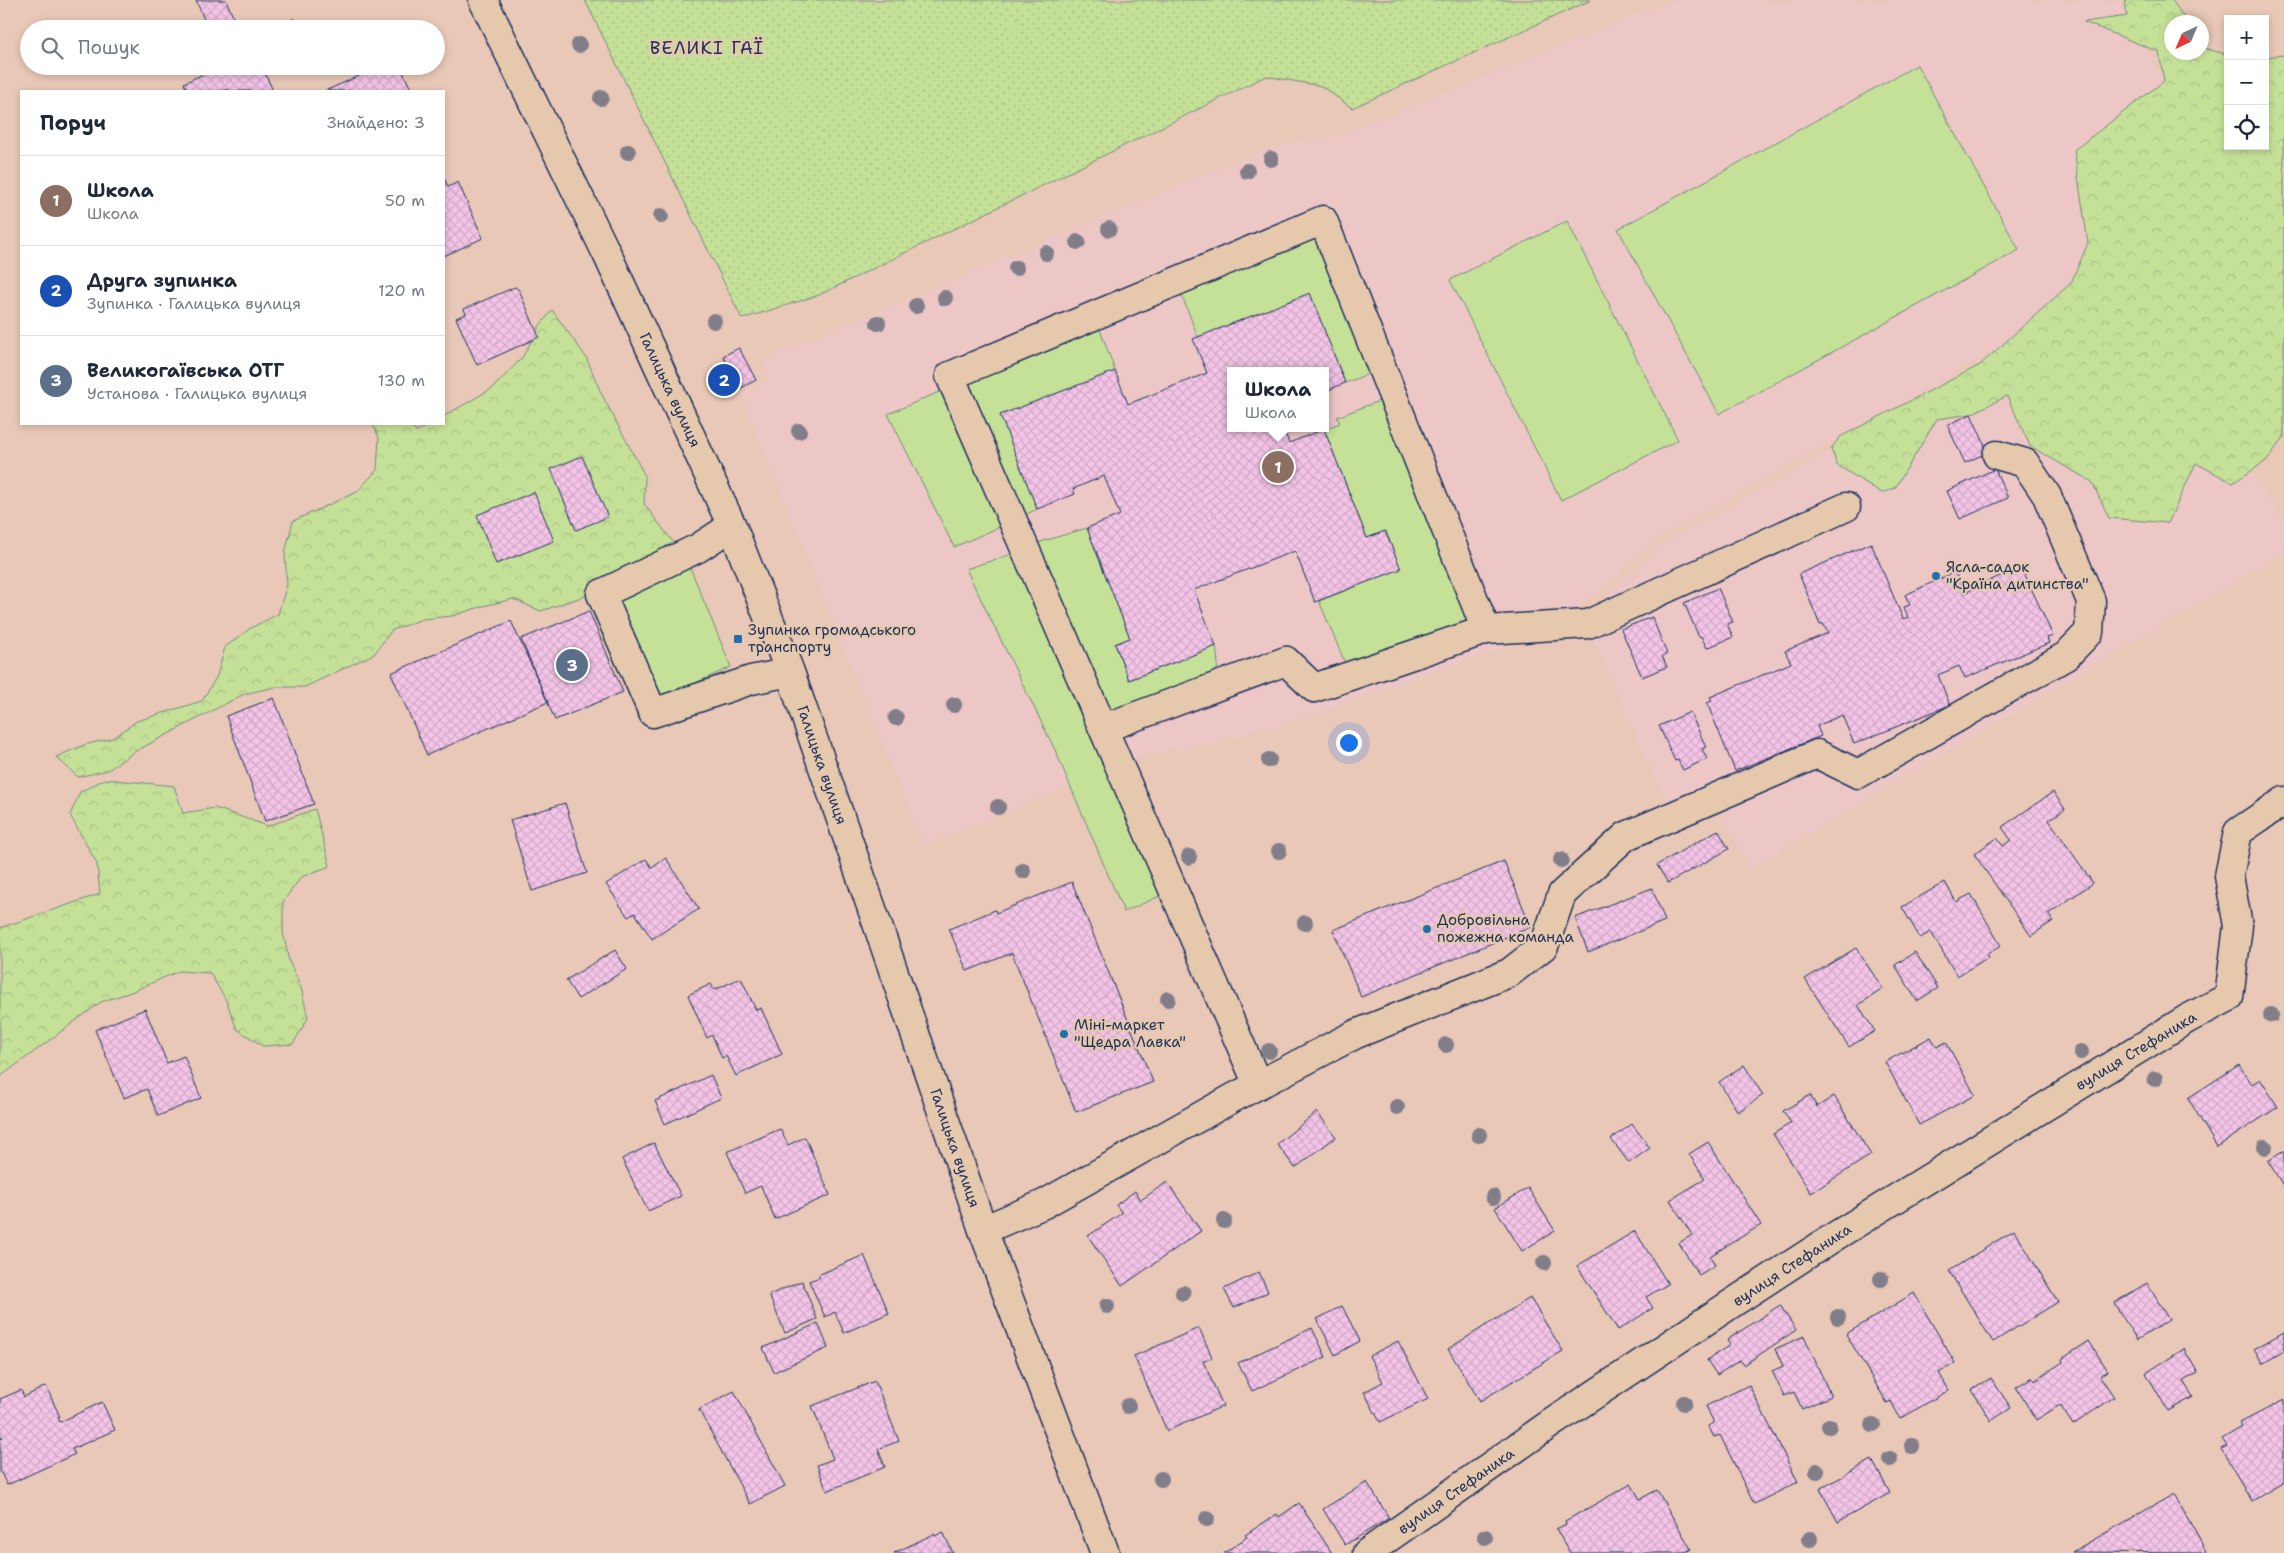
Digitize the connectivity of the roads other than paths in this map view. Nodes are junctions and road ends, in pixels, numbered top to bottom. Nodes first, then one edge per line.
1 (483, 0) edge
2 (1997, 455) dead end
3 (1846, 507) dead end
4 (732, 526) junction
5 (1486, 630) junction
6 (790, 672) junction
7 (1104, 728) junction
8 (2284, 801) edge
9 (1258, 1085) junction
10 (983, 1230) junction
11 (1105, 1553) edge
12 (1367, 1553) edge

1 - 4 street, Галицька вулиця
2 - 9 street
3 - 5 street
4 - 6 street, Галицька вулиця
4 - 6 street
5 - 7 street
5 - 7 street
6 - 10 street, Галицька вулиця
7 - 9 street
8 - 12 street, вулиця Стефаника
9 - 10 street
10 - 11 street, Галицька вулиця

